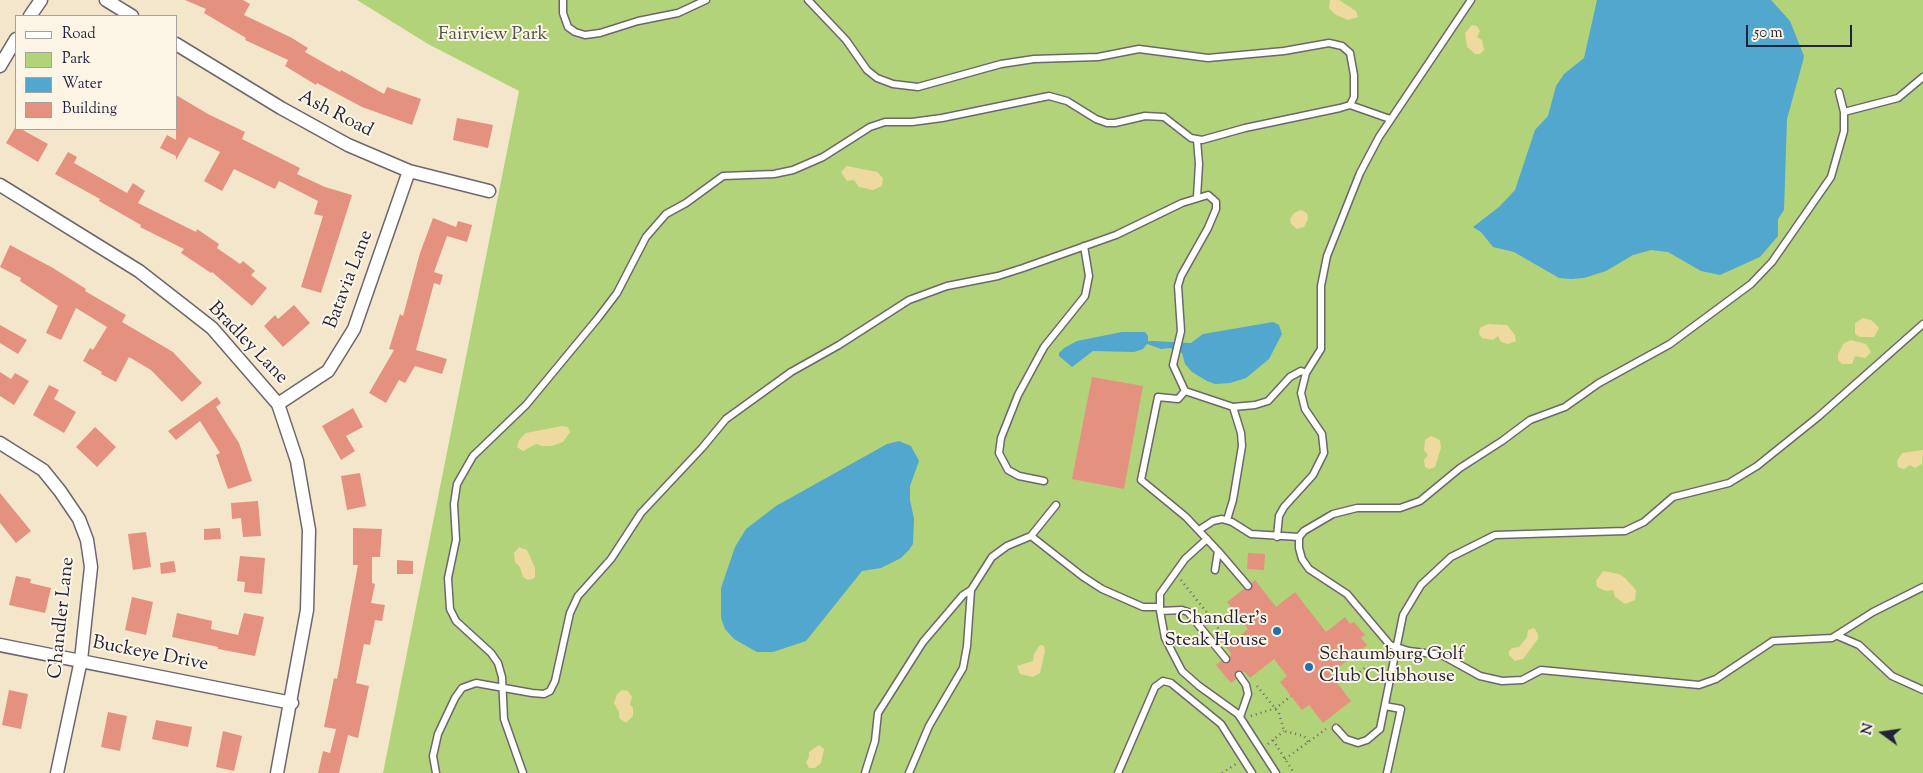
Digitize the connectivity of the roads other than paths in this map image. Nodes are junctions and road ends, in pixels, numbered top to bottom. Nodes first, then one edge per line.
1 (40, 0) edge
2 (106, 0) edge
3 (562, 0) edge
4 (706, 0) edge
5 (808, 0) edge
6 (1471, 0) edge
7 (31, 15) edge
8 (130, 15) edge
9 (15, 41) edge
10 (178, 45) edge
11 (0, 66) edge
12 (1923, 77) edge
13 (1839, 92) dead end
14 (1350, 104) junction
15 (1844, 112) junction
16 (1390, 119) junction
17 (1197, 140) junction
18 (409, 170) junction
19 (0, 185) edge
20 (489, 191) dead end
21 (1197, 197) junction
22 (1084, 246) junction
23 (1923, 324) edge
24 (1306, 373) junction
25 (1185, 391) junction
26 (278, 404) junction
27 (1233, 408) junction
28 (0, 443) edge
29 (1044, 481) dead end
30 (1056, 505) dead end
31 (1227, 520) junction
32 (1199, 530) junction
33 (1031, 536) junction
34 (1277, 537) junction
35 (1300, 538) junction
36 (1207, 539) junction
37 (1218, 552) junction
38 (1215, 570) dead end
39 (1248, 586) dead end
40 (1923, 588) edge
41 (971, 590) junction
42 (1160, 609) junction
43 (1838, 636) junction
44 (0, 645) edge
45 (1396, 647) junction
46 (1226, 659) dead end
47 (81, 660) junction
48 (1238, 675) dead end
49 (502, 688) junction
50 (1923, 690) edge
51 (292, 702) junction
52 (1385, 706) junction
53 (1240, 717) junction
54 (1336, 728) dead end
55 (57, 773) edge
56 (277, 773) edge
57 (436, 773) edge
58 (523, 773) edge
59 (865, 773) edge
60 (909, 773) edge
61 (1118, 773) edge
62 (1252, 773) edge
63 (1276, 773) edge
64 (1387, 773) edge

1 - 7 street
2 - 8 street
3 - 4 lane
5 - 14 lane
6 - 16 lane
9 - 11 street
10 - 18 street, Ash Road
12 - 15 lane
13 - 15 lane
14 - 16 lane
14 - 17 lane
15 - 35 lane
16 - 24 lane
17 - 21 lane
17 - 49 lane
18 - 20 street, Ash Road
18 - 26 street, Batavia Lane
19 - 26 street, Bradley Lane
21 - 22 lane
21 - 25 lane
22 - 29 lane
22 - 49 lane
23 - 45 lane
24 - 27 lane
24 - 34 lane
25 - 27 lane
25 - 32 lane
26 - 51 street, Bradley Lane
27 - 31 lane
28 - 47 street, Chandler Lane
30 - 33 lane
31 - 32 lane
31 - 34 lane
32 - 36 lane
33 - 41 lane
33 - 42 lane
34 - 35 lane
35 - 45 lane
36 - 37 lane
36 - 42 lane
37 - 38 lane
37 - 39 lane
40 - 43 lane
41 - 59 lane
41 - 60 lane
42 - 46 lane
42 - 53 lane
43 - 45 lane
43 - 50 lane
44 - 47 street, Buckeye Drive
45 - 52 lane
47 - 51 street, Buckeye Drive
47 - 55 street, Chandler Lane
48 - 53 lane
49 - 57 lane
49 - 58 lane
51 - 56 street, Bradley Lane
52 - 54 lane
52 - 64 lane
53 - 63 lane
61 - 62 lane

